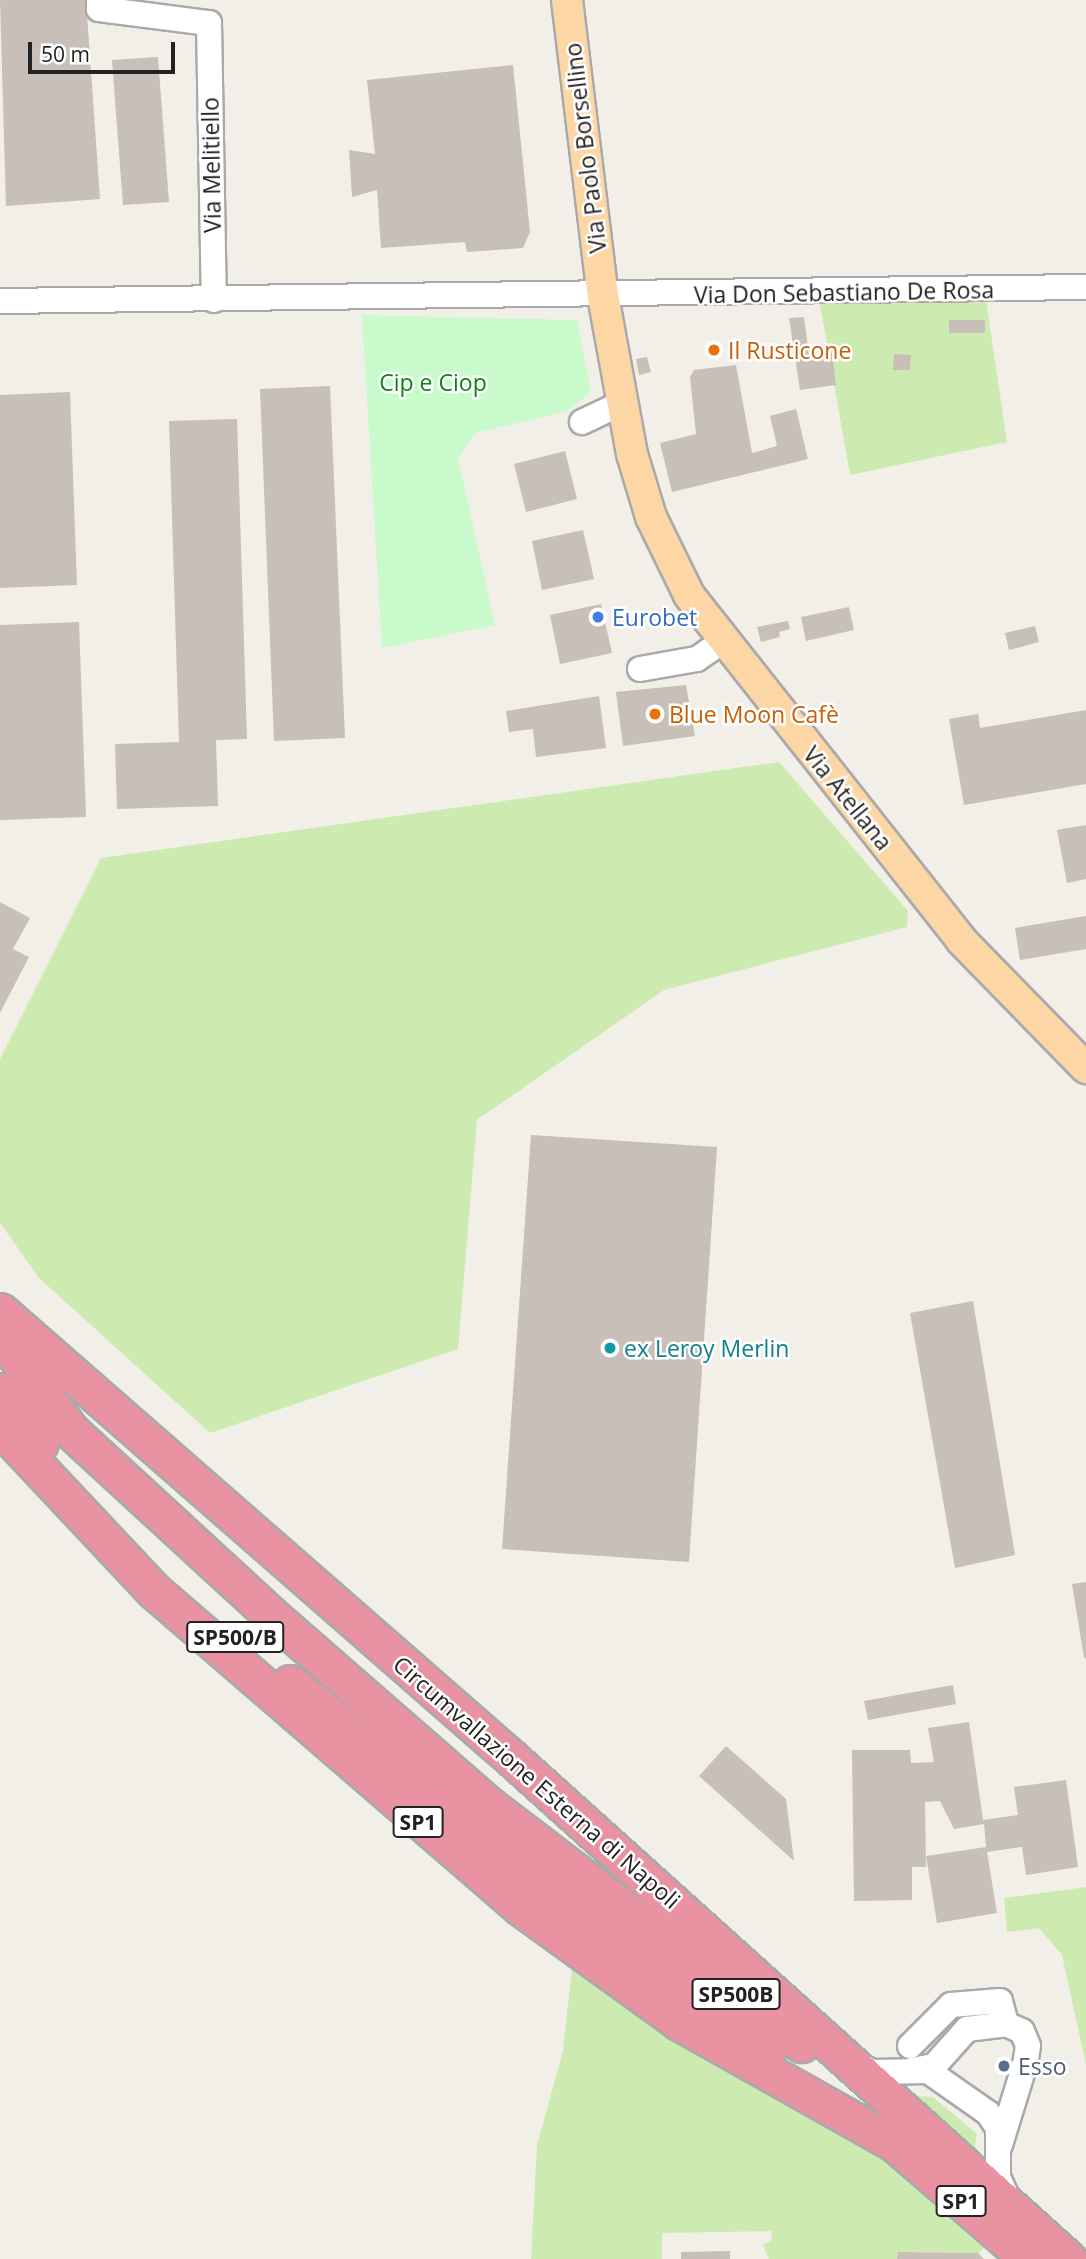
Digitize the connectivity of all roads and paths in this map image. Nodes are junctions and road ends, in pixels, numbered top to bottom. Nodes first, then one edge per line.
1 (99, 0) edge
2 (567, 0) edge
3 (1086, 288) edge
4 (603, 296) junction
5 (214, 300) junction
6 (0, 301) edge
7 (622, 403) junction
8 (582, 422) dead end
9 (724, 640) junction
10 (640, 669) dead end
11 (1086, 1068) edge
12 (0, 1311) edge
13 (0, 1335) edge
14 (0, 1391) edge
15 (0, 1427) edge
16 (490, 1806) joint
17 (500, 1852) joint
18 (1006, 2024) junction
19 (911, 2046) dead end
20 (845, 2057) junction
21 (907, 2071) junction
22 (894, 2143) junction
23 (999, 2149) junction
24 (972, 2192) junction
25 (1012, 2209) junction
26 (1011, 2259) edge
27 (1028, 2259) edge
28 (1069, 2259) edge

1 - 5 street, Via Melitiello
2 - 4 main road, Via Paolo Borsellino
3 - 4 street, Via Don Sebastiano De Rosa
4 - 5 street
4 - 7 main road, Via Atellana
5 - 6 street
7 - 8 street
7 - 9 main road, Via Atellana
9 - 10 street
9 - 11 main road, Via Atellana
12 - 20 highway, Circumvallazione Esterna di Napoli / SP1
13 - 16 highway, SP500/B
14 - 17 highway, SP500/B
15 - 22 highway, Circumvallazione Esterna di Napoli / SP1
16 - 24 highway, SP500B
17 - 22 highway, SP500B
18 - 19 street
18 - 21 street
18 - 23 street
20 - 21 street
20 - 24 highway, Circumvallazione Esterna di Napoli / SP1
21 - 23 street
22 - 24 highway, Circumvallazione Esterna di Napoli / SP1
23 - 25 street
24 - 25 highway, Circumvallazione Esterna di Napoli / SP1
24 - 26 street
24 - 27 highway, Circumvallazione Esterna di Napoli / SP1
25 - 28 highway, Circumvallazione Esterna di Napoli / SP1

